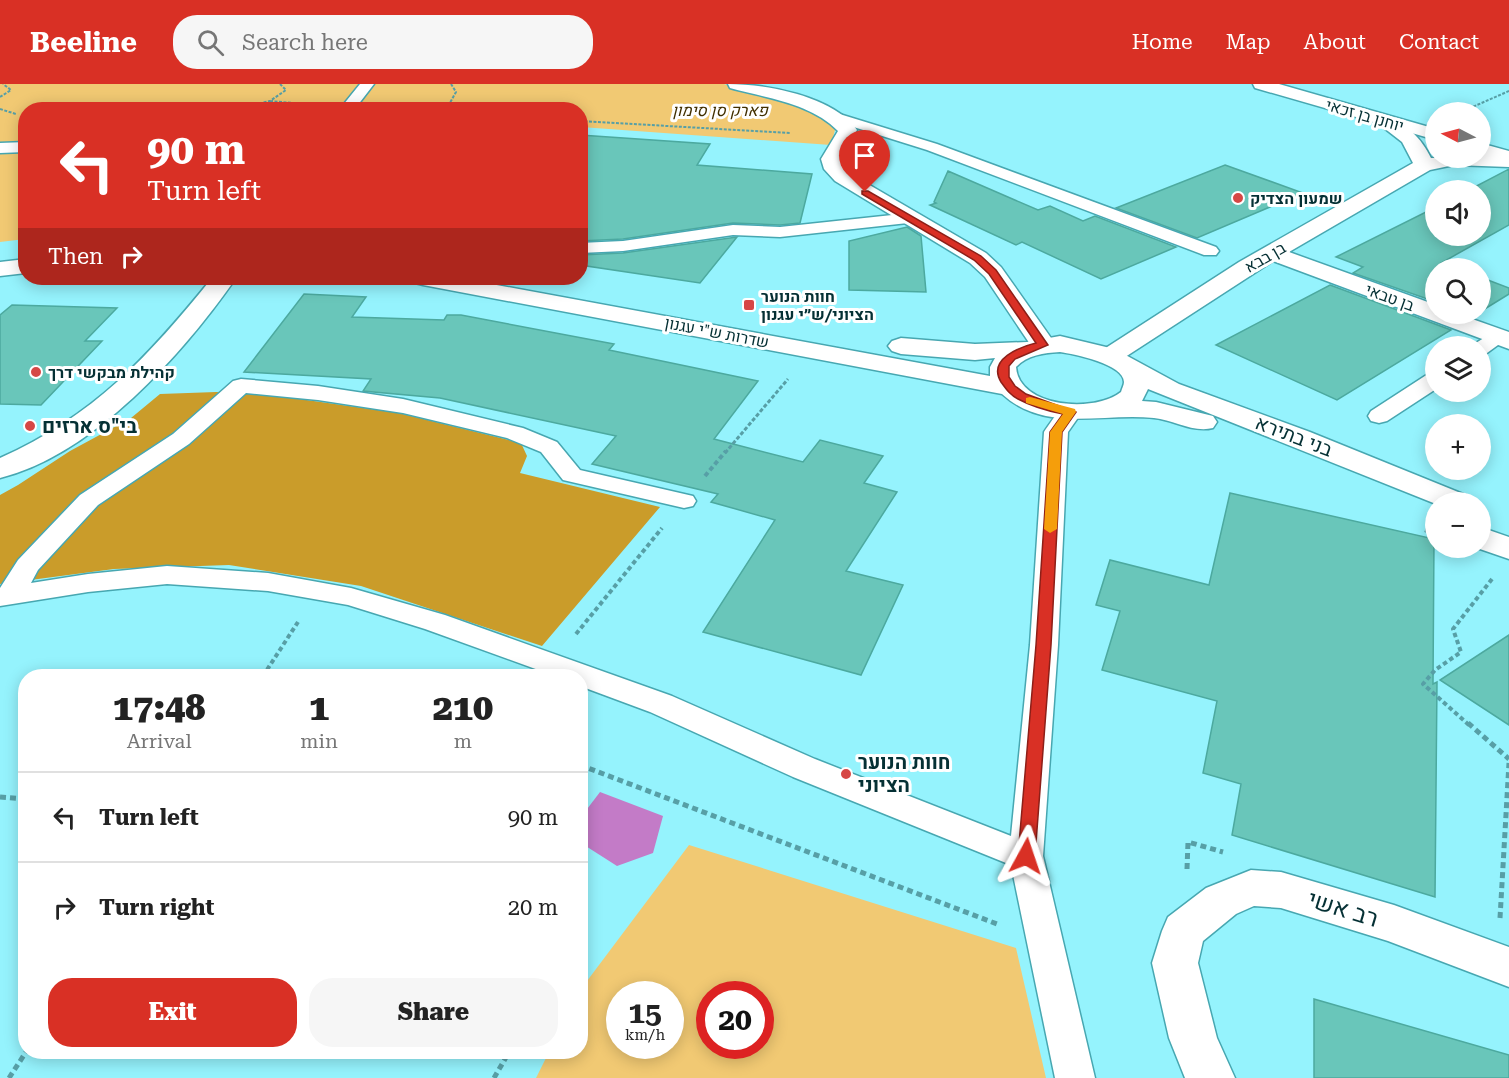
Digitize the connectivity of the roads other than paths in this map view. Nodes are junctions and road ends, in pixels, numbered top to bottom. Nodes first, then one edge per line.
1 (367, 84) edge
2 (736, 84) edge
3 (1261, 84) edge
4 (1305, 84) edge
5 (352, 102) edge
6 (833, 116) junction
7 (1425, 118) edge
8 (1384, 121) junction
9 (1425, 132) edge
10 (1491, 137) edge
11 (1509, 141) edge
12 (18, 147) edge
13 (0, 148) edge
14 (1491, 152) edge
15 (1509, 159) edge
16 (1424, 165) junction
17 (911, 218) junction
18 (588, 248) edge
19 (1210, 251) dead end
20 (1272, 253) junction
21 (18, 256) edge
22 (0, 258) edge
23 (18, 267) edge
24 (0, 269) edge
25 (218, 285) edge
26 (461, 285) edge
27 (541, 285) edge
28 (1496, 342) edge
29 (1034, 347) junction
30 (1120, 363) junction
31 (1425, 386) edge
32 (1011, 388) junction
33 (1113, 408) junction
34 (1071, 412) junction
35 (1379, 416) dead end
36 (0, 469) edge
37 (1432, 492) edge
38 (684, 501) dead end
39 (1425, 512) edge
40 (1491, 518) edge
41 (1509, 525) edge
42 (1491, 542) edge
43 (1509, 549) edge
44 (6, 596) edge
45 (566, 669) edge
46 (588, 677) edge
47 (1026, 856) junction
48 (1509, 967) edge
49 (1075, 1078) edge
50 (1210, 1078) edge

1 - 5 lane
2 - 6 street
3 - 8 street, יוחנן בן זכאי
4 - 7 street, יוחנן בן זכאי
6 - 17 street
6 - 19 lane
8 - 9 street, יוחנן בן זכאי
8 - 16 street
10 - 11 street
12 - 13 lane
14 - 15 street
15 - 16 street, בן בבא
16 - 20 street, בן בבא
17 - 18 lane
17 - 29 street
20 - 28 street, בן טבאי
20 - 30 street, בן בבא
21 - 22 street
23 - 24 street
25 - 36 street
26 - 32 street, שדרות ש"י עגנון
27 - 29 street, שדרות ש"י עגנון
29 - 30 street, שדרות ש"י עגנון
29 - 32 street
30 - 33 street
30 - 37 street, בני בתירא
31 - 35 lane
32 - 34 street, שדרות ש"י עגנון
33 - 34 street, בני בתירא
33 - 39 street, בני בתירא
34 - 47 lane
38 - 44 lane
40 - 41 street
42 - 43 street
44 - 45 lane
46 - 47 lane
47 - 49 lane
48 - 50 street, רב אשי

